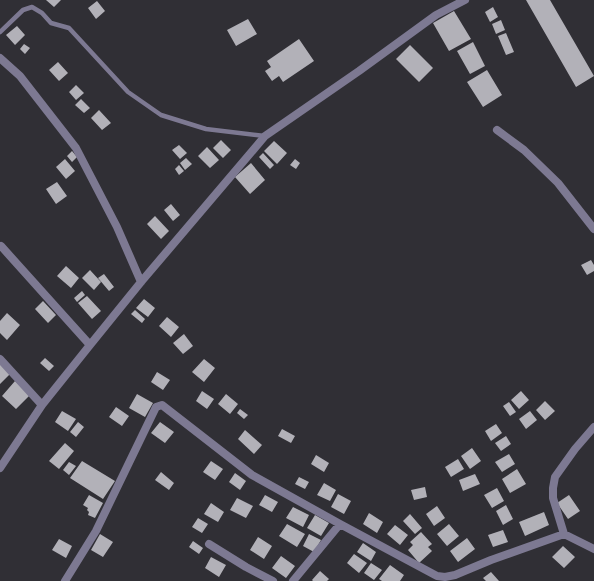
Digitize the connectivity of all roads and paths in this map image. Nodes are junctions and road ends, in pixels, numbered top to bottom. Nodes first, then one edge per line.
1 (465, 0) edge
2 (0, 32) edge
3 (0, 58) edge
4 (497, 130) dead end
5 (265, 136) junction
6 (594, 229) edge
7 (1, 246) dead end
8 (141, 282) junction
9 (90, 345) junction
10 (0, 359) edge
11 (42, 405) junction
12 (594, 427) edge
13 (0, 468) edge
14 (340, 524) junction
15 (564, 534) junction
16 (209, 544) dead end
17 (594, 549) edge
18 (65, 581) edge
19 (273, 581) edge
20 (293, 581) edge

1 - 5 street
2 - 5 lane
3 - 8 street
4 - 6 street
5 - 8 street
7 - 9 street
8 - 9 street
9 - 11 street
10 - 11 street
11 - 13 street
12 - 15 street
14 - 15 street
14 - 18 street
14 - 20 street
15 - 17 street
16 - 19 street

